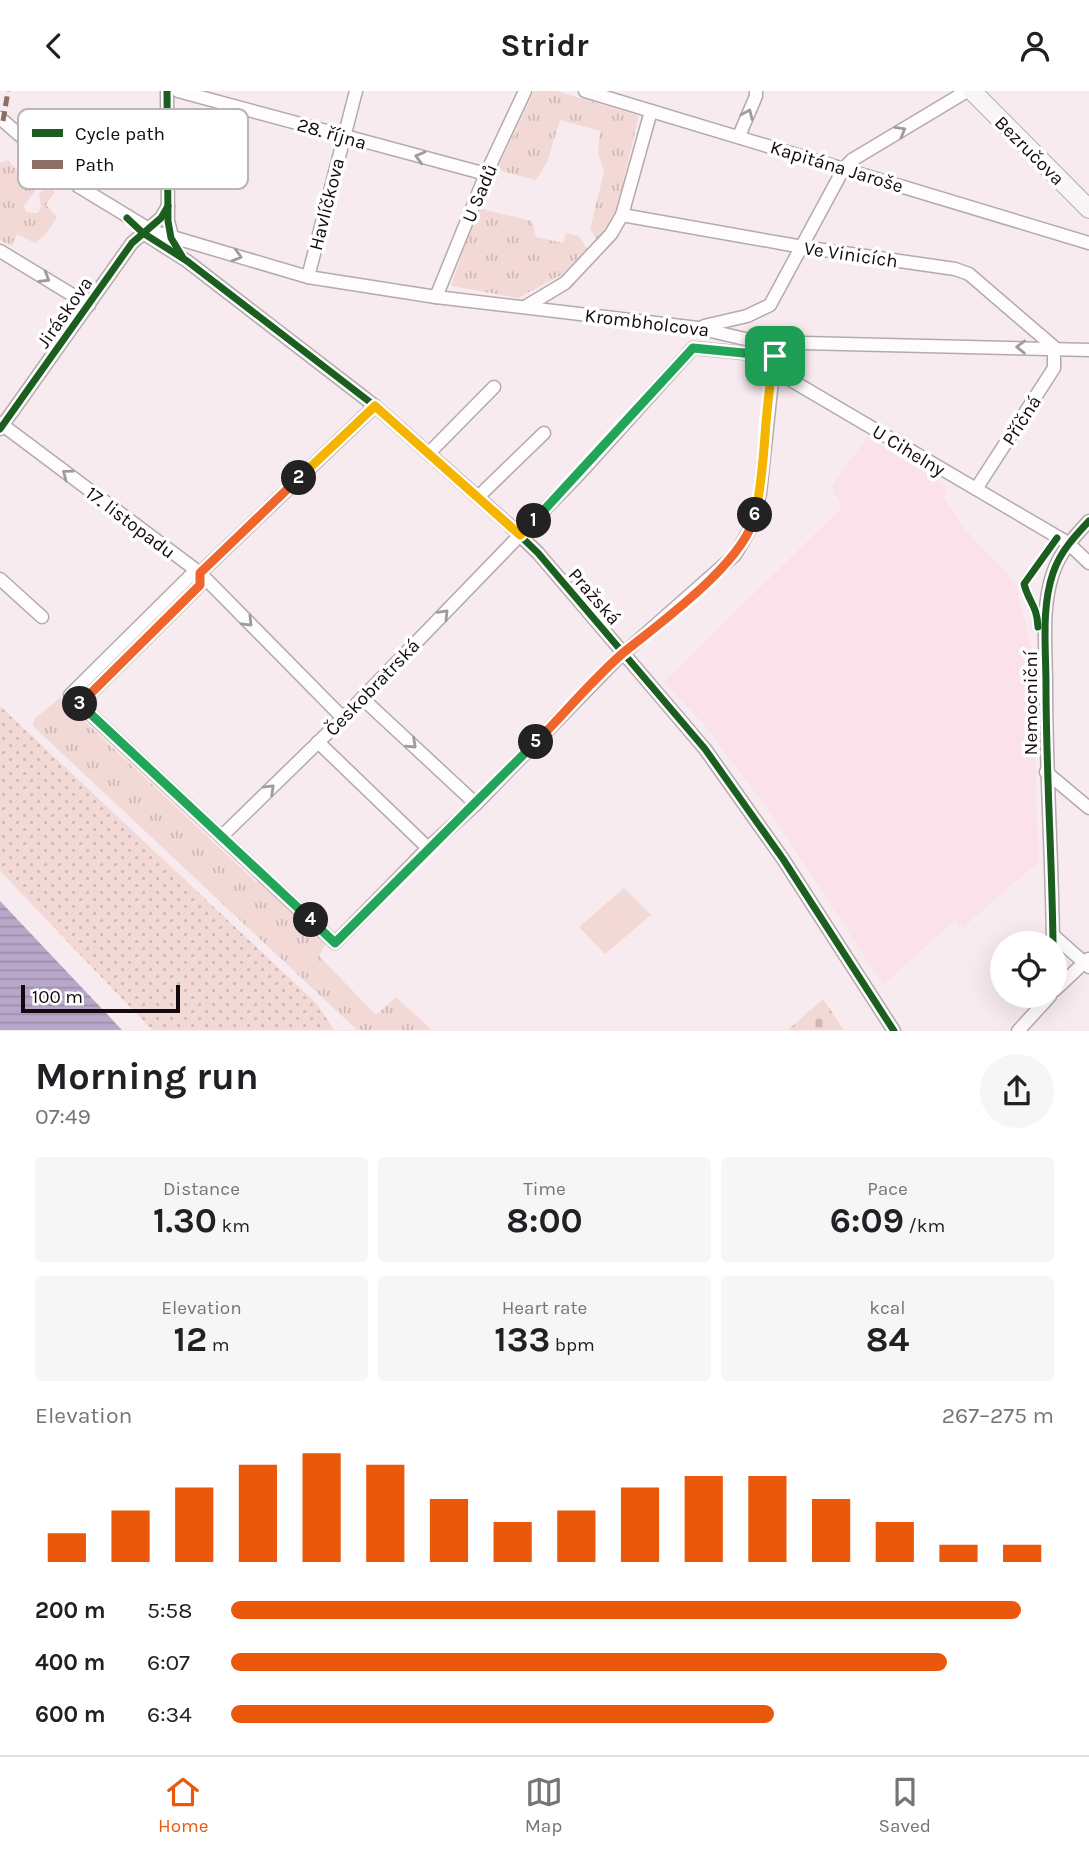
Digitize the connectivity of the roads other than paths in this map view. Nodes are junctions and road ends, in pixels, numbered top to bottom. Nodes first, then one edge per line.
1 (167, 91) edge
2 (178, 91) edge
3 (356, 91) edge
4 (525, 91) edge
5 (585, 91) edge
6 (756, 91) edge
7 (970, 91) edge
8 (167, 109) edge
9 (246, 109) edge
10 (248, 110) edge
11 (651, 111) junction
12 (0, 118) edge
13 (18, 134) edge
14 (344, 135) junction
15 (739, 137) junction
16 (844, 168) junction
17 (486, 174) junction
18 (83, 189) edge
19 (168, 189) edge
20 (168, 206) junction
21 (1089, 209) edge
22 (622, 215) junction
23 (142, 225) junction
24 (171, 238) junction
25 (1089, 243) edge
26 (803, 247) junction
27 (209, 248) junction
28 (0, 251) edge
29 (187, 261) junction
30 (198, 270) junction
31 (308, 277) junction
32 (436, 297) junction
33 (89, 305) junction
34 (528, 307) junction
35 (698, 328) junction
36 (1054, 347) junction
37 (1089, 349) edge
38 (775, 356) junction
39 (494, 387) dead end
40 (375, 406) junction
41 (1, 426) edge
42 (544, 433) dead end
43 (429, 453) junction
44 (976, 489) junction
45 (478, 497) junction
46 (1089, 521) edge
47 (520, 535) junction
48 (1068, 543) junction
49 (1089, 563) edge
50 (200, 573) junction
51 (0, 579) edge
52 (43, 617) dead end
53 (624, 653) junction
54 (362, 698) junction
55 (343, 718) junction
56 (318, 742) junction
57 (1046, 772) junction
58 (475, 804) junction
59 (1089, 808) edge
60 (222, 836) junction
61 (428, 848) junction
62 (1053, 931) edge
63 (1067, 948) edge
64 (1087, 962) edge
65 (1067, 980) edge
66 (1039, 1008) edge
67 (894, 1031) edge
68 (1018, 1031) edge

1 - 8 street
2 - 9 street, 28. října
3 - 14 street, Havlíčkova
4 - 17 street, U Sadů
5 - 11 street, Kapitána Jaroše
15 -> 6 street
16 -> 7 street
7 - 21 street, Bezručova
10 - 14 street, 28. října
11 - 15 street, Kapitána Jaroše
11 - 22 street
12 - 13 street, Pražská
17 -> 14 street, 28. října
14 - 31 street, Havlíčkova
15 - 16 street, Kapitána Jaroše
16 - 25 street, Kapitána Jaroše
16 - 26 street
17 - 32 street, U Sadů
18 - 23 street, Pražská
19 - 20 street
20 - 23 street
20 - 24 street
22 - 26 street, Ve Vinicích
22 - 34 street
23 - 24 street, Pražská
23 - 29 street, Pražská
23 - 33 street, Jiráskova
24 - 27 street, Krombholcova
24 - 29 street, Pražská
26 - 35 street
26 - 36 street, Ve Vinicích
27 - 30 street
27 -> 31 street, Krombholcova
28 -> 33 street
29 - 30 street, Pražská
30 - 40 street, Pražská
31 - 32 street, Krombholcova
32 - 34 street, Krombholcova
33 - 41 street, Jiráskova
34 - 35 street, Krombholcova
35 - 38 street, Krombholcova
36 - 37 street, Krombholcova
36 -> 38 street, Krombholcova
36 - 44 street, Příčná
38 - 44 street, U Cihelny
38 - 47 street, Českobratrská
38 - 53 street
39 - 43 street
40 - 43 street, Pražská
40 - 50 street
50 -> 41 street, 17. listopadu
42 - 45 street
43 - 45 street, Pražská
44 - 48 street, U Cihelny
45 - 47 street, Pražská
46 - 48 street, Nemocniční
47 - 53 street, Pražská
54 -> 47 street, Českobratrská
48 - 49 street, U Cihelny
48 - 57 street, Nemocniční
50 -> 55 street, 17. listopadu
50 - 60 street
51 - 52 street
53 - 58 street
53 - 67 street, Pražská
54 - 55 street, Českobratrská
54 -> 58 street
55 - 56 street, Českobratrská
60 -> 56 street, Českobratrská
56 - 61 street
57 - 59 street
57 - 62 street, Nemocniční
58 - 61 street
60 - 61 street
63 - 64 street
64 - 65 street
66 - 68 street

